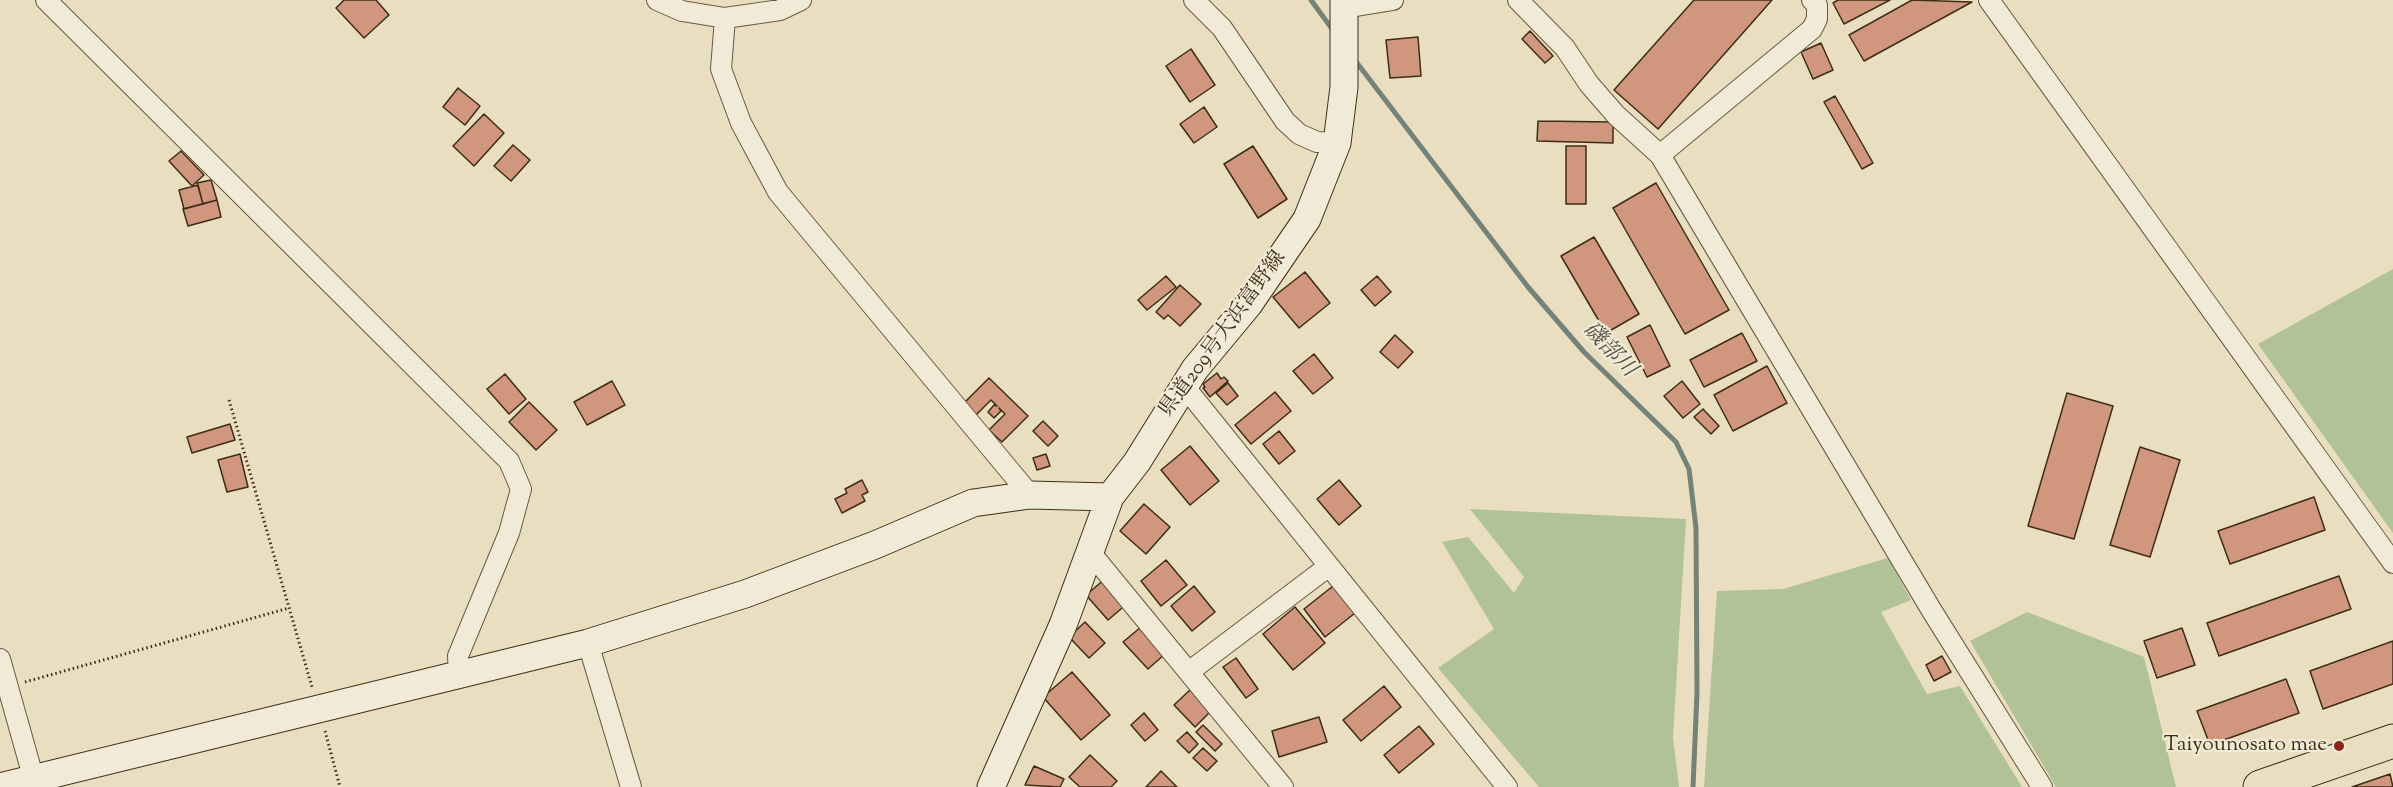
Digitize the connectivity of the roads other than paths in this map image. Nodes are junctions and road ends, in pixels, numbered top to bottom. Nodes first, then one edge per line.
1 (46, 0) edge
2 (657, 0) edge
3 (801, 0) edge
4 (1194, 0) edge
5 (1394, 0) edge
6 (1518, 0) edge
7 (1812, 0) edge
8 (1989, 0) edge
9 (1344, 4) edge
10 (725, 18) junction
11 (1337, 143) junction
12 (1660, 155) junction
13 (1184, 386) junction
14 (1030, 495) junction
15 (1110, 497) junction
16 (1090, 552) junction
17 (2393, 563) edge
18 (1329, 566) junction
19 (588, 644) junction
20 (0, 659) edge
21 (1190, 671) junction
22 (459, 674) junction
23 (2393, 741) edge
24 (34, 782) edge
25 (0, 786) edge
26 (631, 787) edge
27 (991, 787) edge
28 (1283, 787) edge
29 (1507, 787) edge
30 (2042, 787) edge
31 (2260, 787) edge

1 - 22 street
2 - 10 street
3 - 10 street
4 - 11 street
5 - 9 street
6 - 12 street
7 - 12 street
8 - 17 street
9 - 11 street, 県道209号大浜富野線
10 - 14 street
11 - 13 street, 県道209号大浜富野線
12 - 30 street
13 - 15 street, 県道209号大浜富野線
13 - 18 street
14 - 15 street
14 - 19 street
15 - 16 street, 県道209号大浜富野線
16 - 21 street
16 - 27 street, 県道209号大浜富野線
18 - 21 street
18 - 29 street
19 - 22 street
19 - 26 street
20 - 24 street
21 - 28 street
22 - 24 street
23 - 31 highway
24 - 25 street

